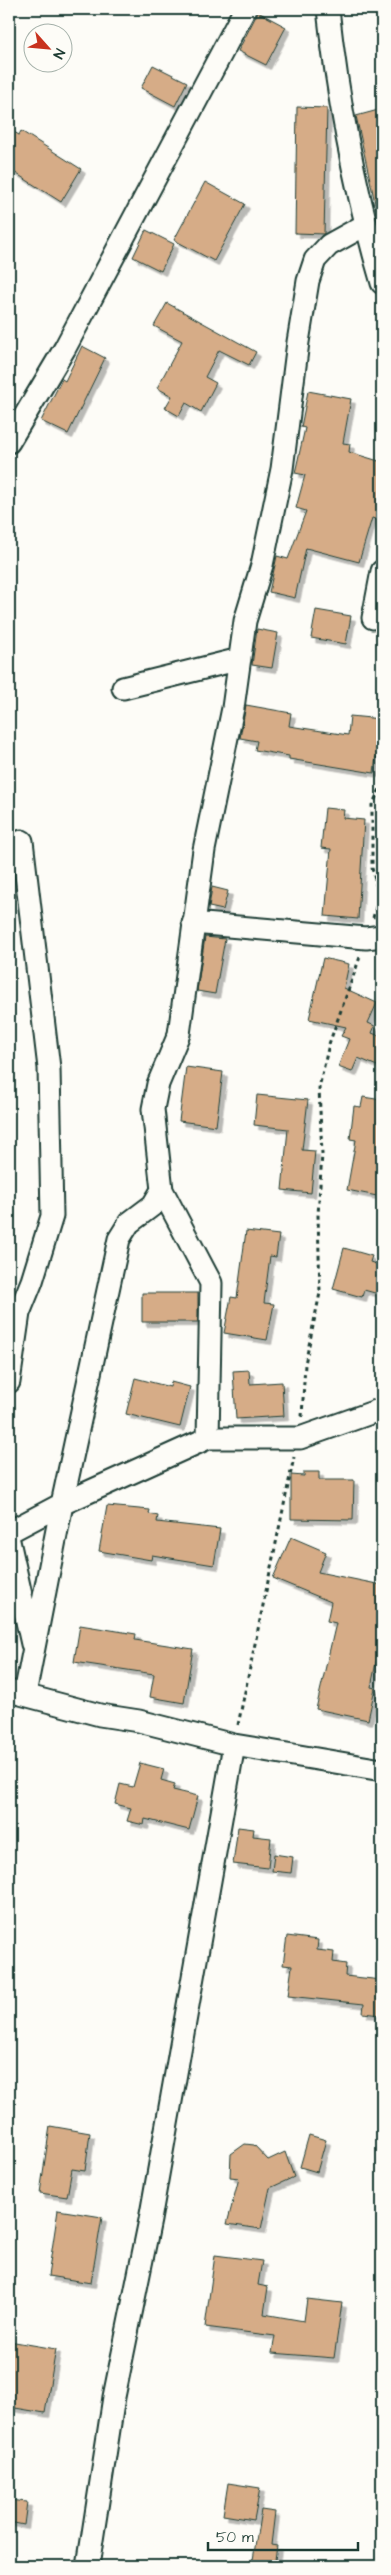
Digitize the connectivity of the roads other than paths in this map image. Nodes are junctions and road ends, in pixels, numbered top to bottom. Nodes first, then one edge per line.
1 (245, 9) edge
2 (328, 9) edge
3 (372, 234) edge
4 (382, 283) edge
5 (9, 442) edge
6 (382, 571) edge
7 (373, 618) dead end
8 (240, 659) junction
9 (123, 688) dead end
10 (22, 842) dead end
11 (193, 923) junction
12 (374, 937) edge
13 (162, 1190) junction
14 (9, 1382) edge
15 (382, 1409) edge
16 (208, 1438) junction
17 (62, 1504) junction
18 (9, 1532) edge
19 (9, 1542) edge
20 (33, 1652) junction
21 (17, 1693) edge
22 (234, 1745) junction
23 (382, 1770) edge
24 (88, 2566) edge

1 - 5 street
2 - 3 street
3 - 4 street
3 - 8 street
6 - 7 street
8 - 9 street
8 - 11 street
10 - 14 street
11 - 12 street
11 - 13 street
13 - 16 street
13 - 17 street
15 - 16 street
16 - 17 street
17 - 18 street
17 - 20 street
19 - 20 street
20 - 21 street
21 - 22 street
22 - 23 street
22 - 24 street

